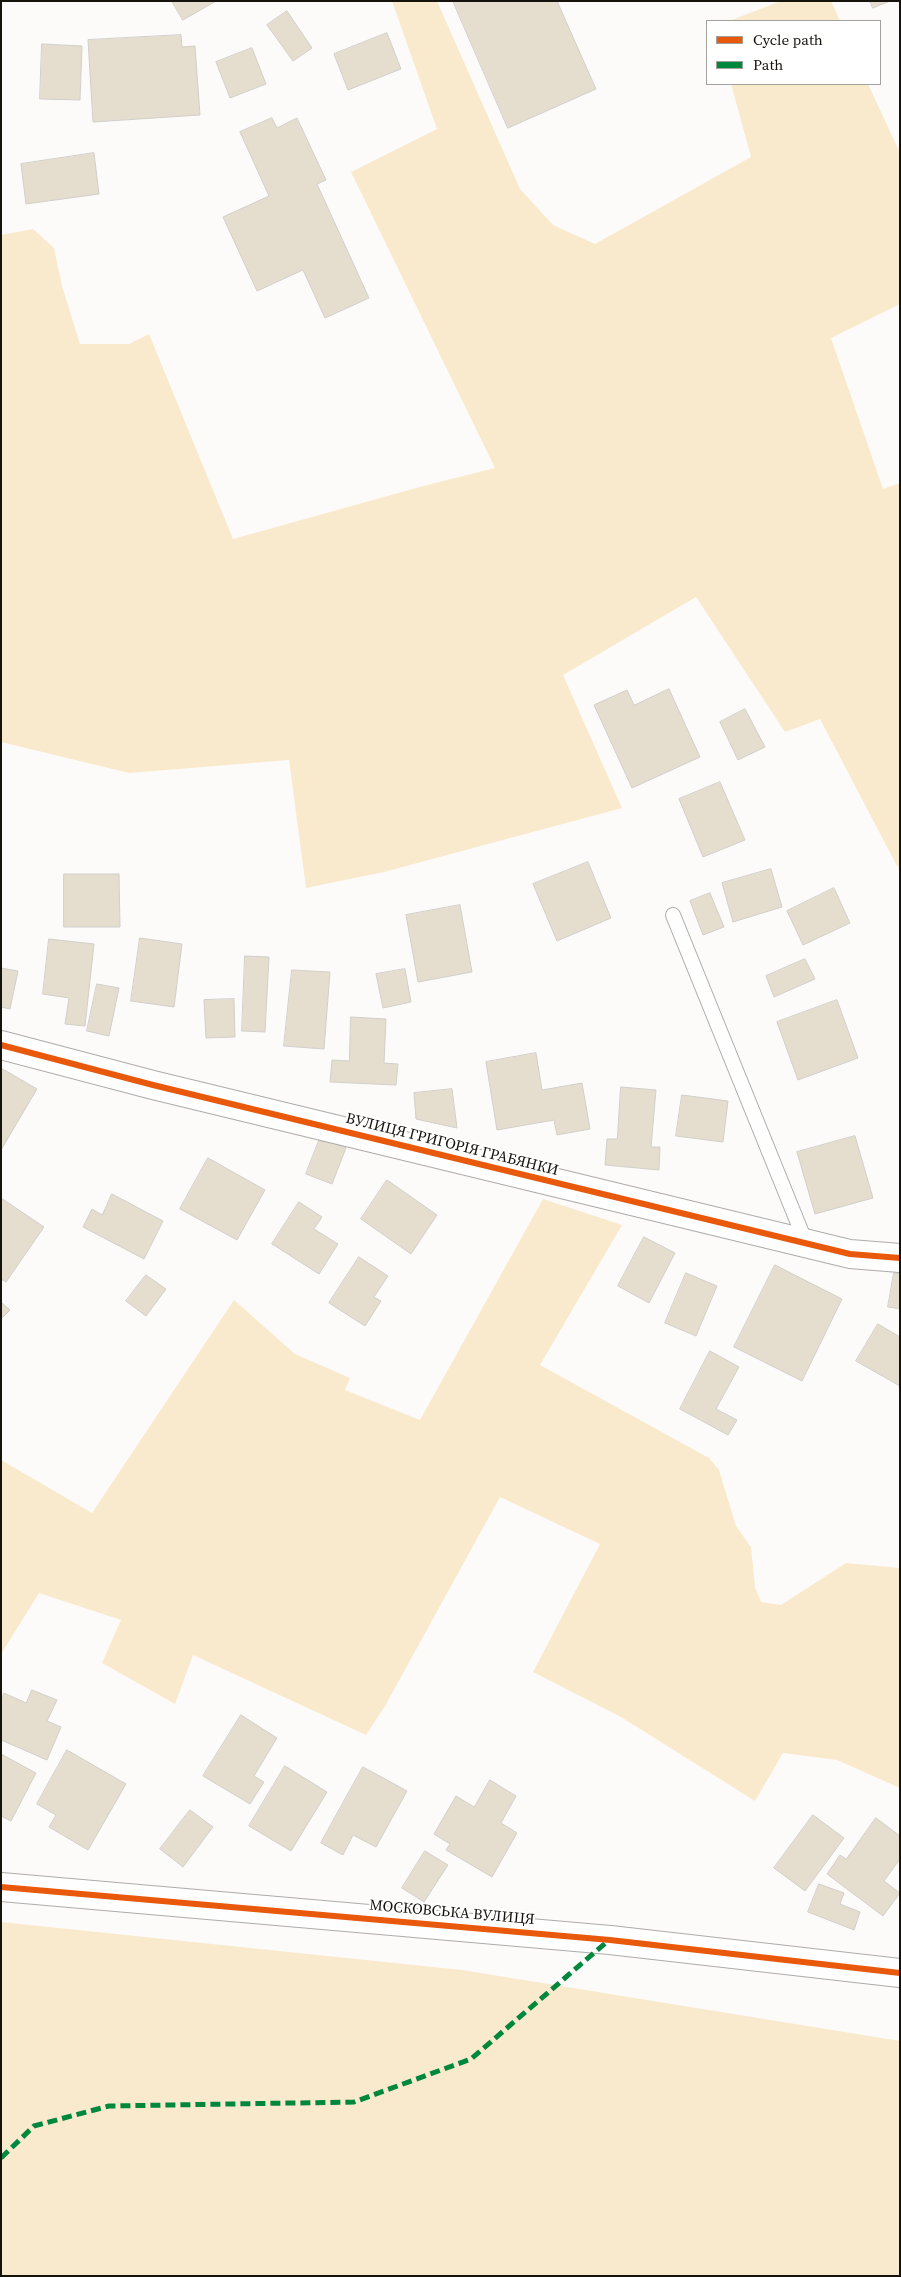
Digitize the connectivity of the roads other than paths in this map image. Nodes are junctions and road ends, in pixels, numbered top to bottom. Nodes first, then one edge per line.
1 (673, 915) dead end
2 (1, 1045) edge
3 (806, 1243) junction
4 (900, 1258) edge
5 (1, 1887) edge
6 (900, 1973) edge

1 - 3 lane
2 - 3 street, ВУЛИЦЯ ГРИГОРІЯ ГРАБЯНКИ
3 - 4 street, ВУЛИЦЯ ГРИГОРІЯ ГРАБЯНКИ
5 - 6 street, МОСКОВСЬКА ВУЛИЦЯ

